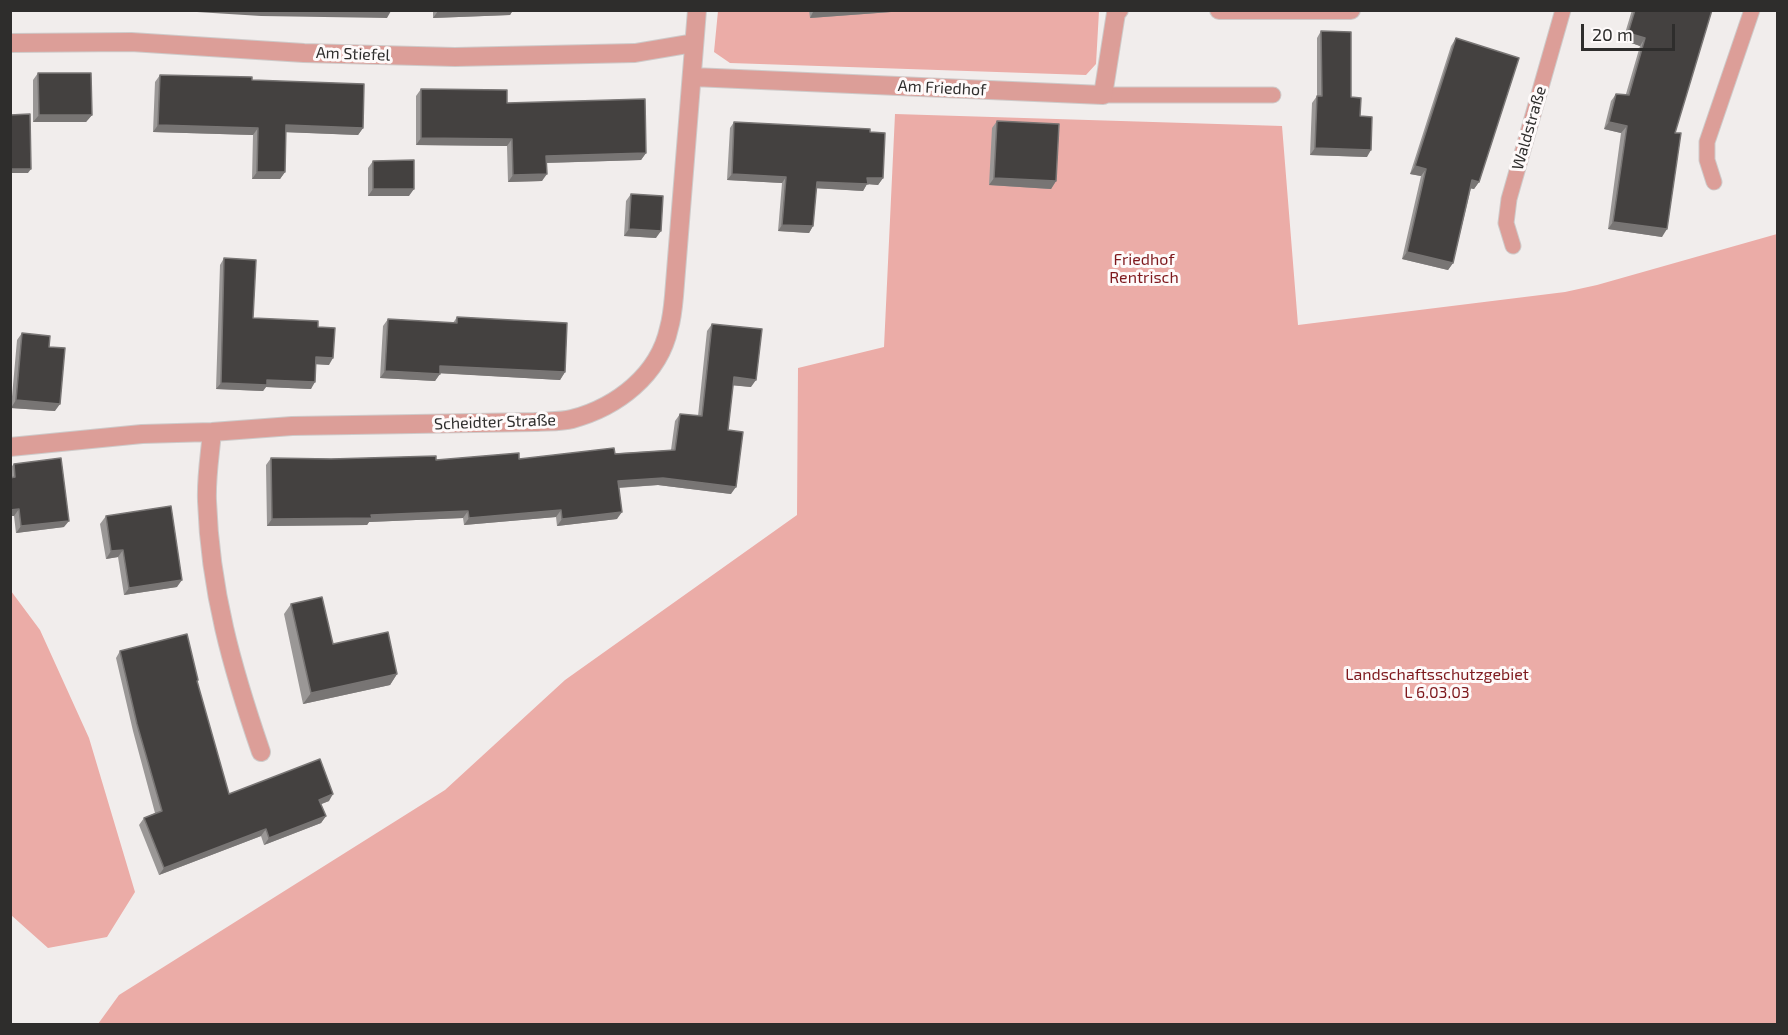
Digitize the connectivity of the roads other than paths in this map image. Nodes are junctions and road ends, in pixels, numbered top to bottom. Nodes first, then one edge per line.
1 (697, 10) edge
2 (1119, 10) edge
3 (1219, 10) edge
4 (1351, 10) edge
5 (1563, 10) edge
6 (1752, 10) edge
7 (10, 43) edge
8 (694, 43) junction
9 (693, 77) junction
10 (1103, 95) junction
11 (1273, 95) dead end
12 (1714, 182) dead end
13 (1513, 246) dead end
14 (212, 432) junction
15 (10, 447) edge
16 (261, 752) dead end

1 - 8 street, Scheidter Straße
2 - 10 street
3 - 4 street
5 - 13 lane, Waldstraße
6 - 12 lane
7 - 8 street, Am Stiefel
8 - 9 street, Scheidter Straße
9 - 10 street, Am Friedhof
9 - 14 street, Scheidter Straße
10 - 11 lane
14 - 15 street, Scheidter Straße
14 - 16 street

